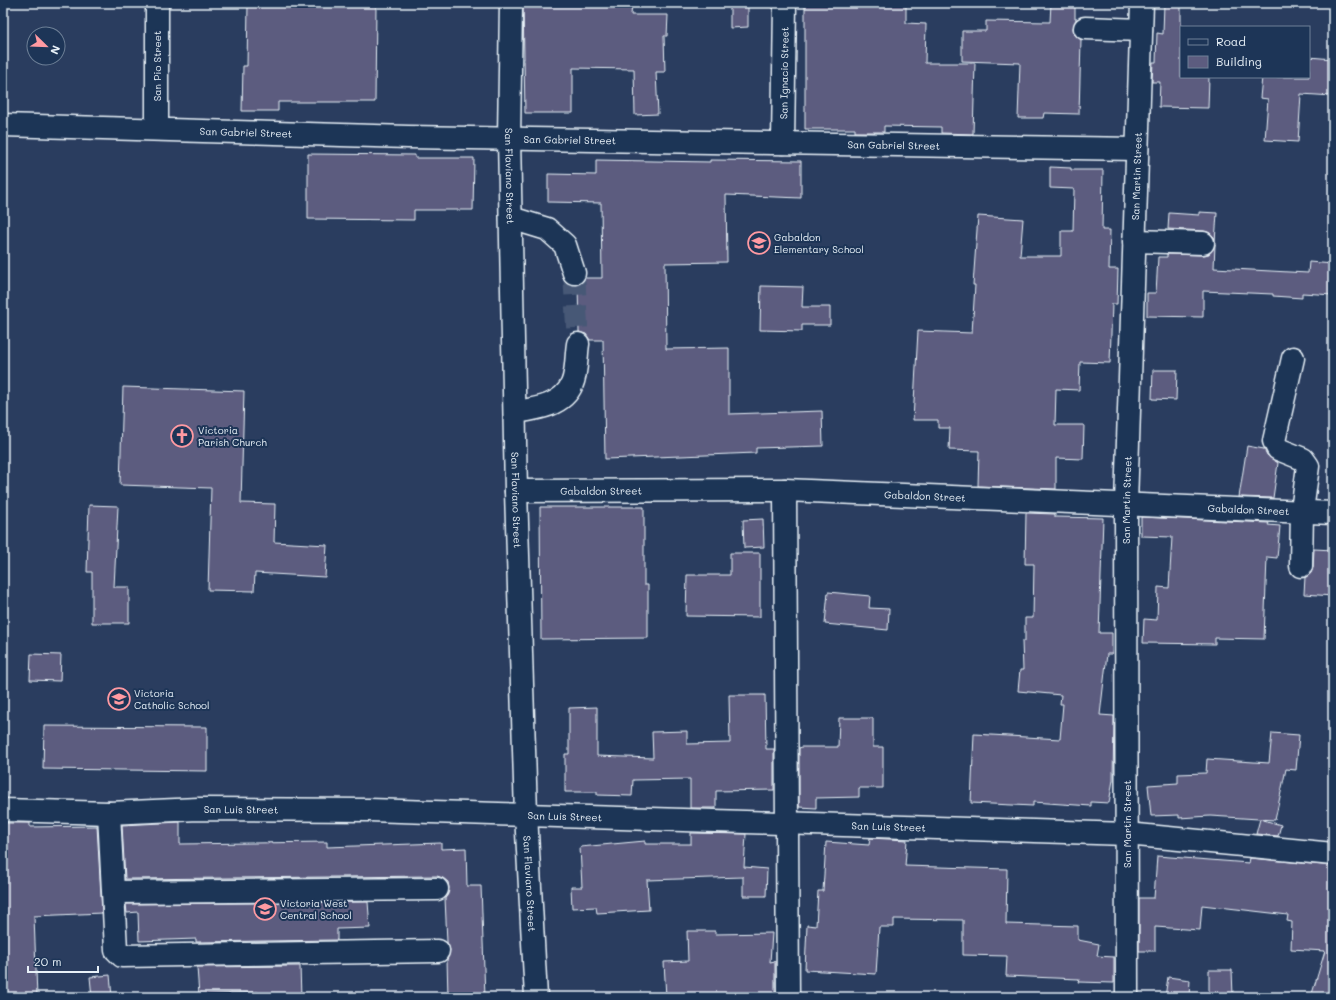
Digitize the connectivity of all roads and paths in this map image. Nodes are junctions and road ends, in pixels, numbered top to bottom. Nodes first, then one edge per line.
1 (157, 3) edge
2 (511, 3) edge
3 (785, 3) edge
4 (1142, 3) edge
5 (1085, 28) dead end
6 (1141, 30) junction
7 (3, 125) edge
8 (157, 129) junction
9 (509, 138) junction
10 (782, 143) junction
11 (1137, 149) junction
12 (511, 218) junction
13 (1134, 241) junction
14 (1203, 243) dead end
15 (574, 273) tunnel mouth
16 (578, 344) tunnel mouth
17 (1293, 358) dead end
18 (515, 412) junction
19 (785, 490) junction
20 (516, 491) junction
21 (1126, 504) junction
22 (1302, 511) junction
23 (1333, 513) edge
24 (1301, 566) dead end
25 (3, 810) edge
26 (109, 812) junction
27 (526, 814) junction
28 (788, 824) junction
29 (1127, 834) junction
30 (1333, 854) edge
31 (437, 889) dead end
32 (114, 892) junction
33 (438, 951) dead end
34 (536, 997) edge
35 (788, 997) edge
36 (1127, 997) edge

1 - 8 street, San Pio Street
2 - 9 street, San Flaviano Street
3 - 10 street, San Ignacio Street
4 - 6 street, San Martin Street
5 - 6 street
6 - 11 street, San Martin Street
7 - 8 street, San Gabriel Street
8 - 9 street, San Gabriel Street
9 - 10 street, San Gabriel Street
9 - 12 street, San Flaviano Street
10 - 11 street, San Gabriel Street
11 - 13 street, San Martin Street
12 - 15 street
12 - 18 street, San Flaviano Street
13 - 14 street
13 - 21 street, San Martin Street
16 - 18 street
17 - 22 street
18 - 20 street, San Flaviano Street
19 - 20 street, Gabaldon Street
19 - 21 street, Gabaldon Street
19 - 28 street
20 - 27 street, San Flaviano Street
21 - 22 street, Gabaldon Street
21 - 29 street, San Martin Street
22 - 23 street, Gabaldon Street
22 - 24 street
25 - 26 street, San Luis Street
26 - 27 street, San Luis Street
26 - 32 street
27 - 28 street, San Luis Street
27 - 34 street, San Flaviano Street
28 - 29 street, San Luis Street
28 - 35 street
29 - 30 street, San Luis Street
29 - 36 street, San Martin Street
31 - 32 street
32 - 33 street

